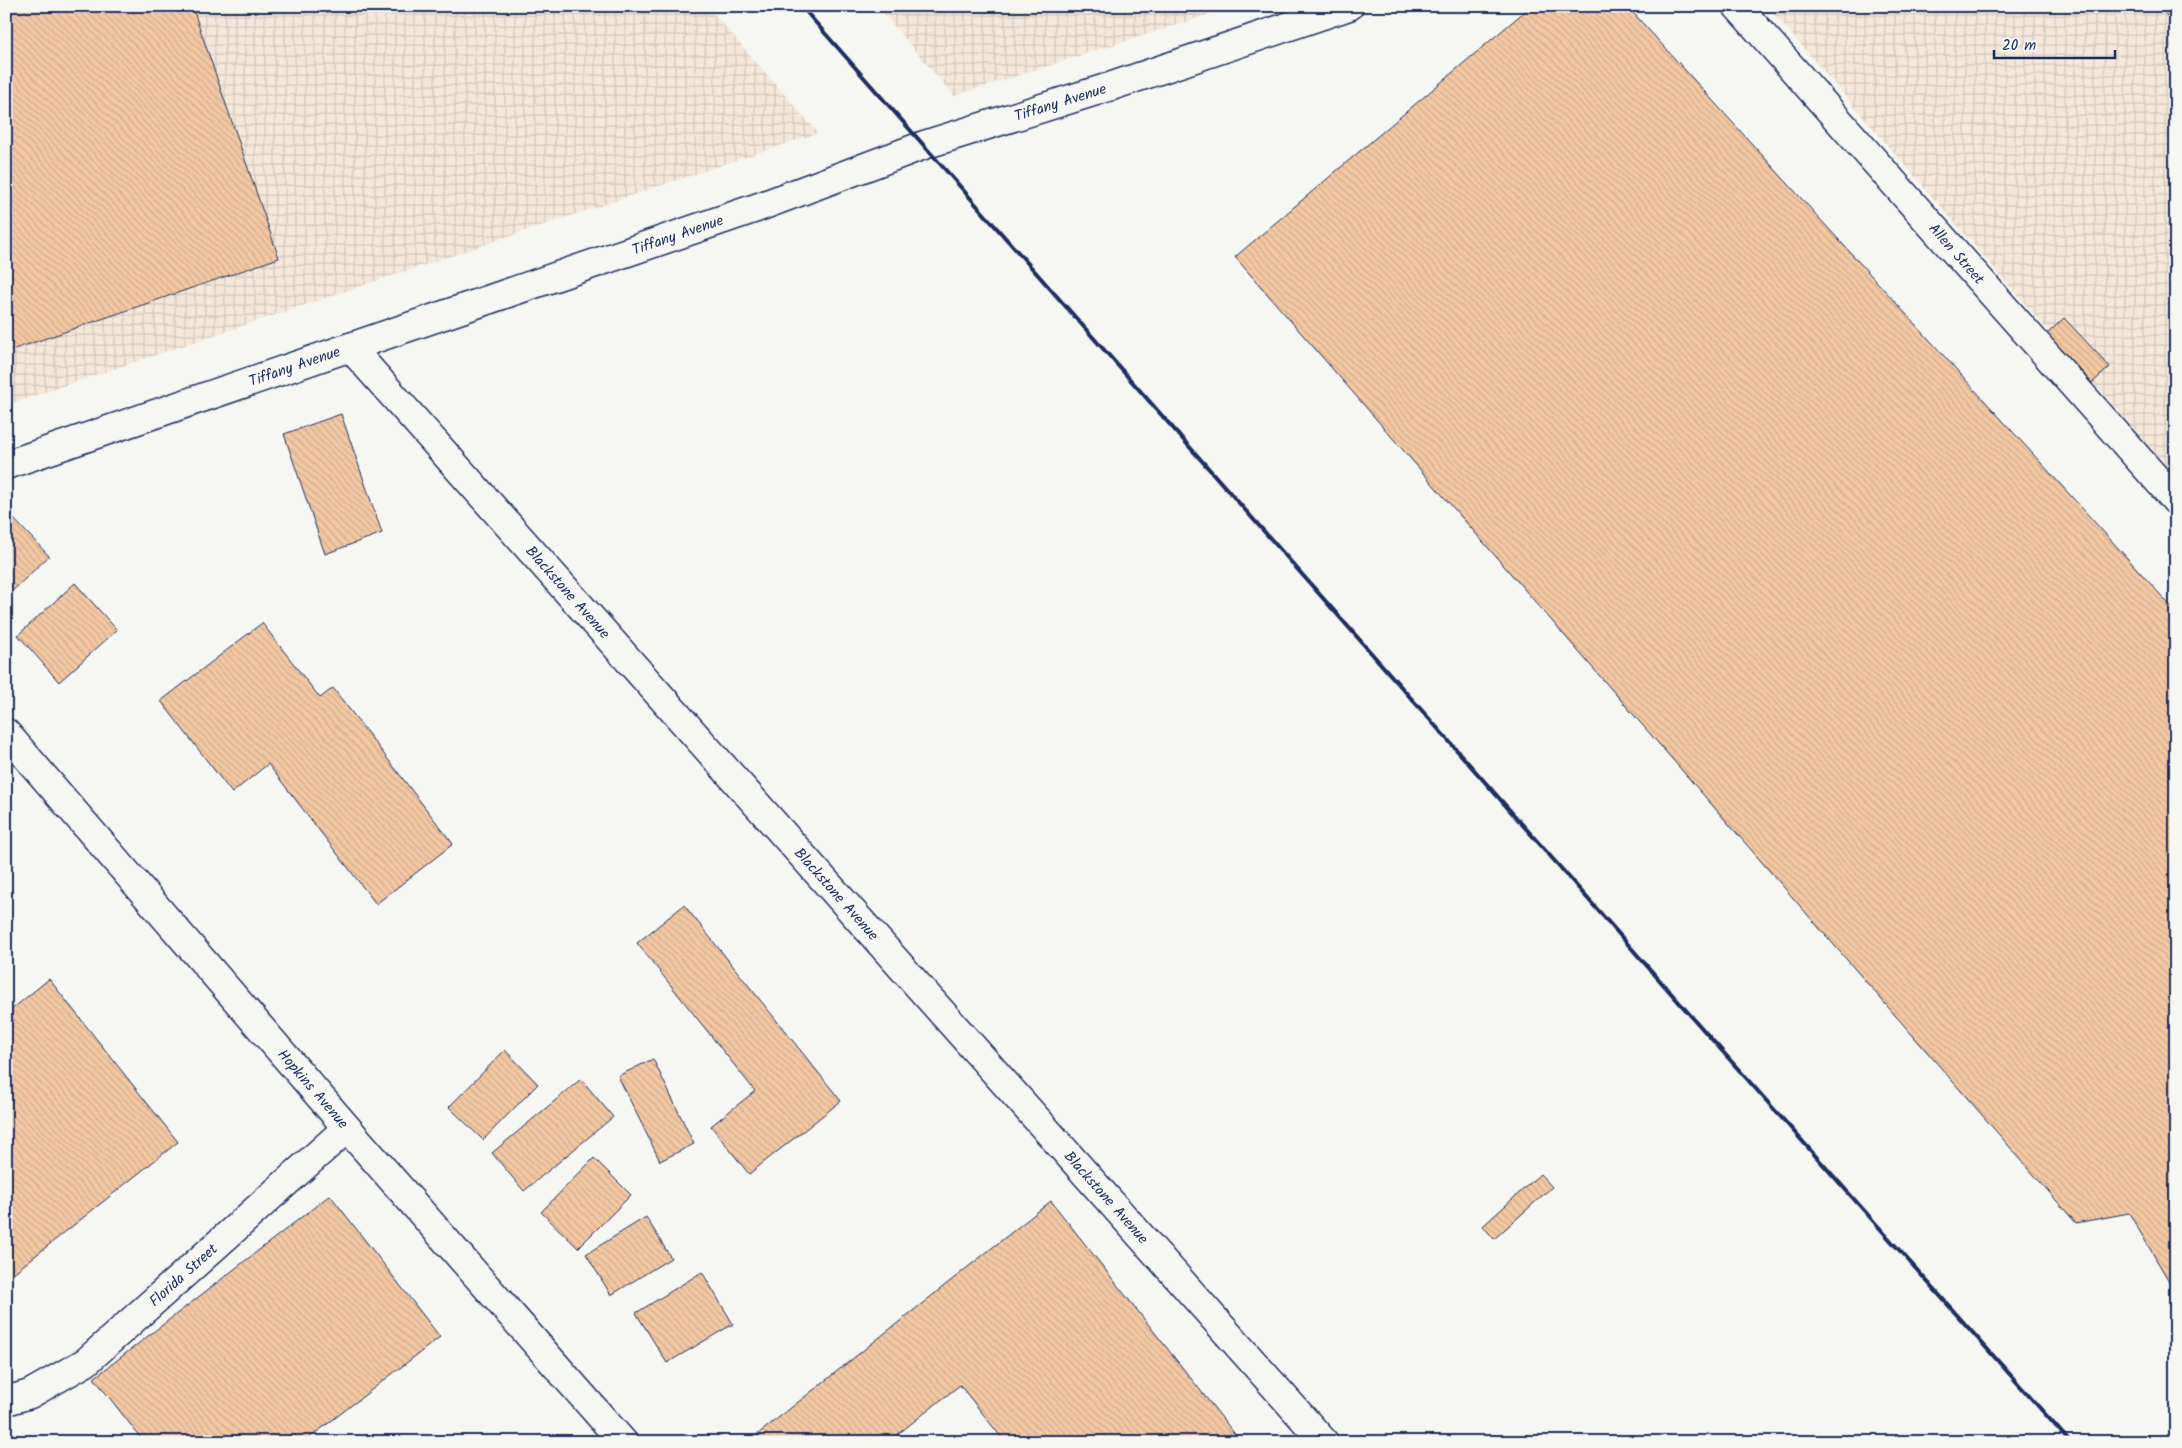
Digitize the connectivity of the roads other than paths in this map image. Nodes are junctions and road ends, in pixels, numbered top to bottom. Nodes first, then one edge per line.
1 (1349, 6) edge
2 (1737, 6) edge
3 (350, 347) junction
4 (6, 465) edge
5 (2176, 501) edge
6 (6, 733) edge
7 (347, 1128) junction
8 (6, 1401) edge
9 (623, 1442) edge
10 (1324, 1442) edge

1 - 3 street, Tiffany Avenue
2 - 5 street, Allen Street
3 - 4 street, Tiffany Avenue
3 - 10 street, Blackstone Avenue
6 - 7 street, Hopkins Avenue
7 - 8 street, Florida Street
7 - 9 street, Hopkins Avenue

